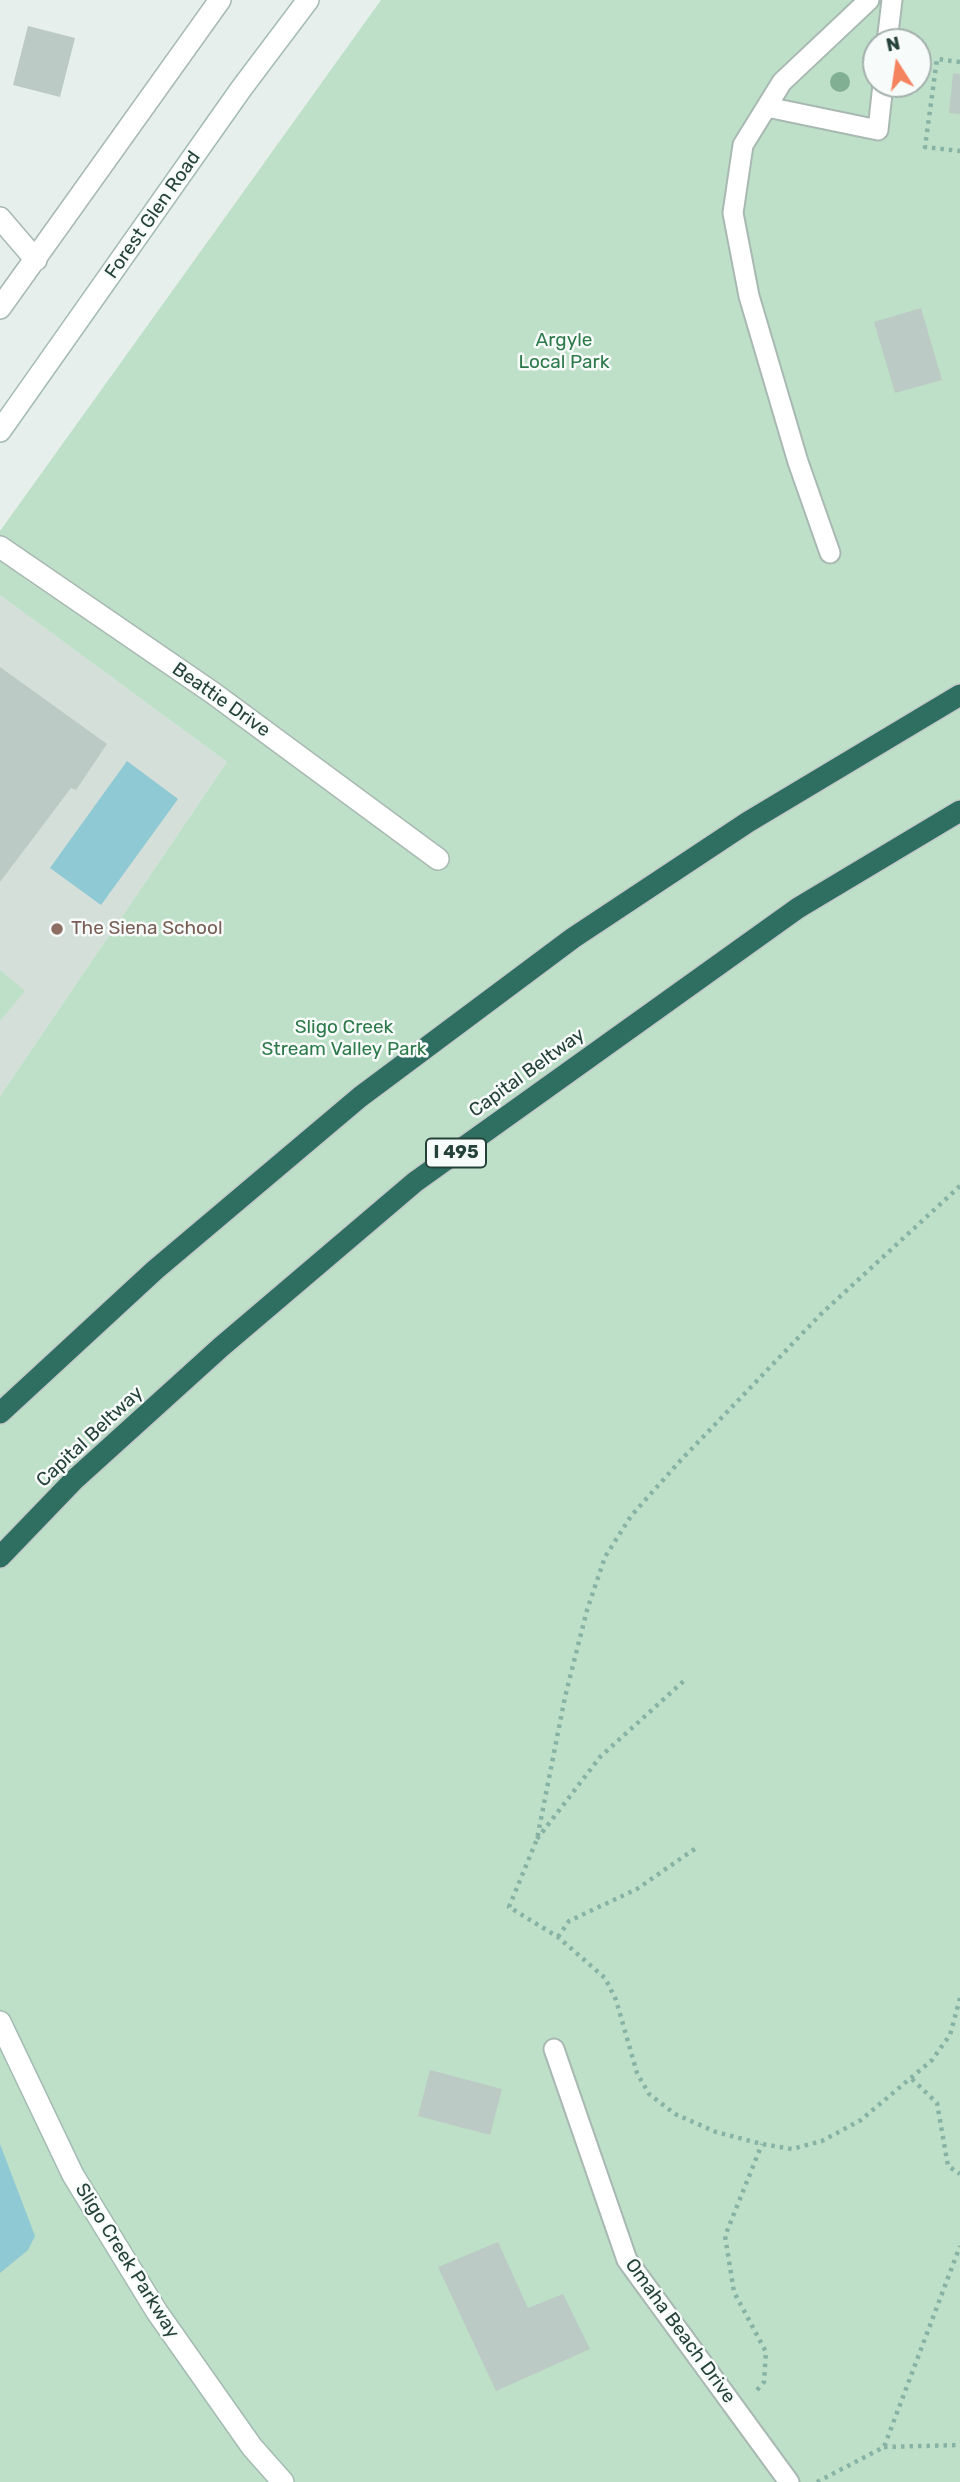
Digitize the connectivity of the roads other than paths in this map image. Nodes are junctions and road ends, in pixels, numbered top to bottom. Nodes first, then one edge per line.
1 (219, 0) edge
2 (308, 0) edge
3 (870, 0) edge
4 (892, 0) edge
5 (889, 28) edge
6 (881, 98) edge
7 (767, 107) junction
8 (0, 218) edge
9 (36, 260) junction
10 (0, 308) edge
11 (0, 431) edge
12 (0, 547) edge
13 (830, 553) dead end
14 (960, 695) edge
15 (960, 811) edge
16 (438, 859) dead end
17 (0, 1413) edge
18 (0, 1557) edge
19 (0, 2022) edge
20 (554, 2049) dead end
21 (282, 2482) edge
22 (789, 2482) edge

1 - 9 street
2 - 11 street, Forest Glen Road
3 - 7 lane
4 - 5 lane
6 - 7 lane
7 - 13 lane
8 - 9 street
9 - 10 street
12 - 16 street, Beattie Drive
14 - 17 highway
15 - 18 highway, Capital Beltway / I 495
19 - 21 street, Sligo Creek Parkway
20 - 22 lane, Omaha Beach Drive

